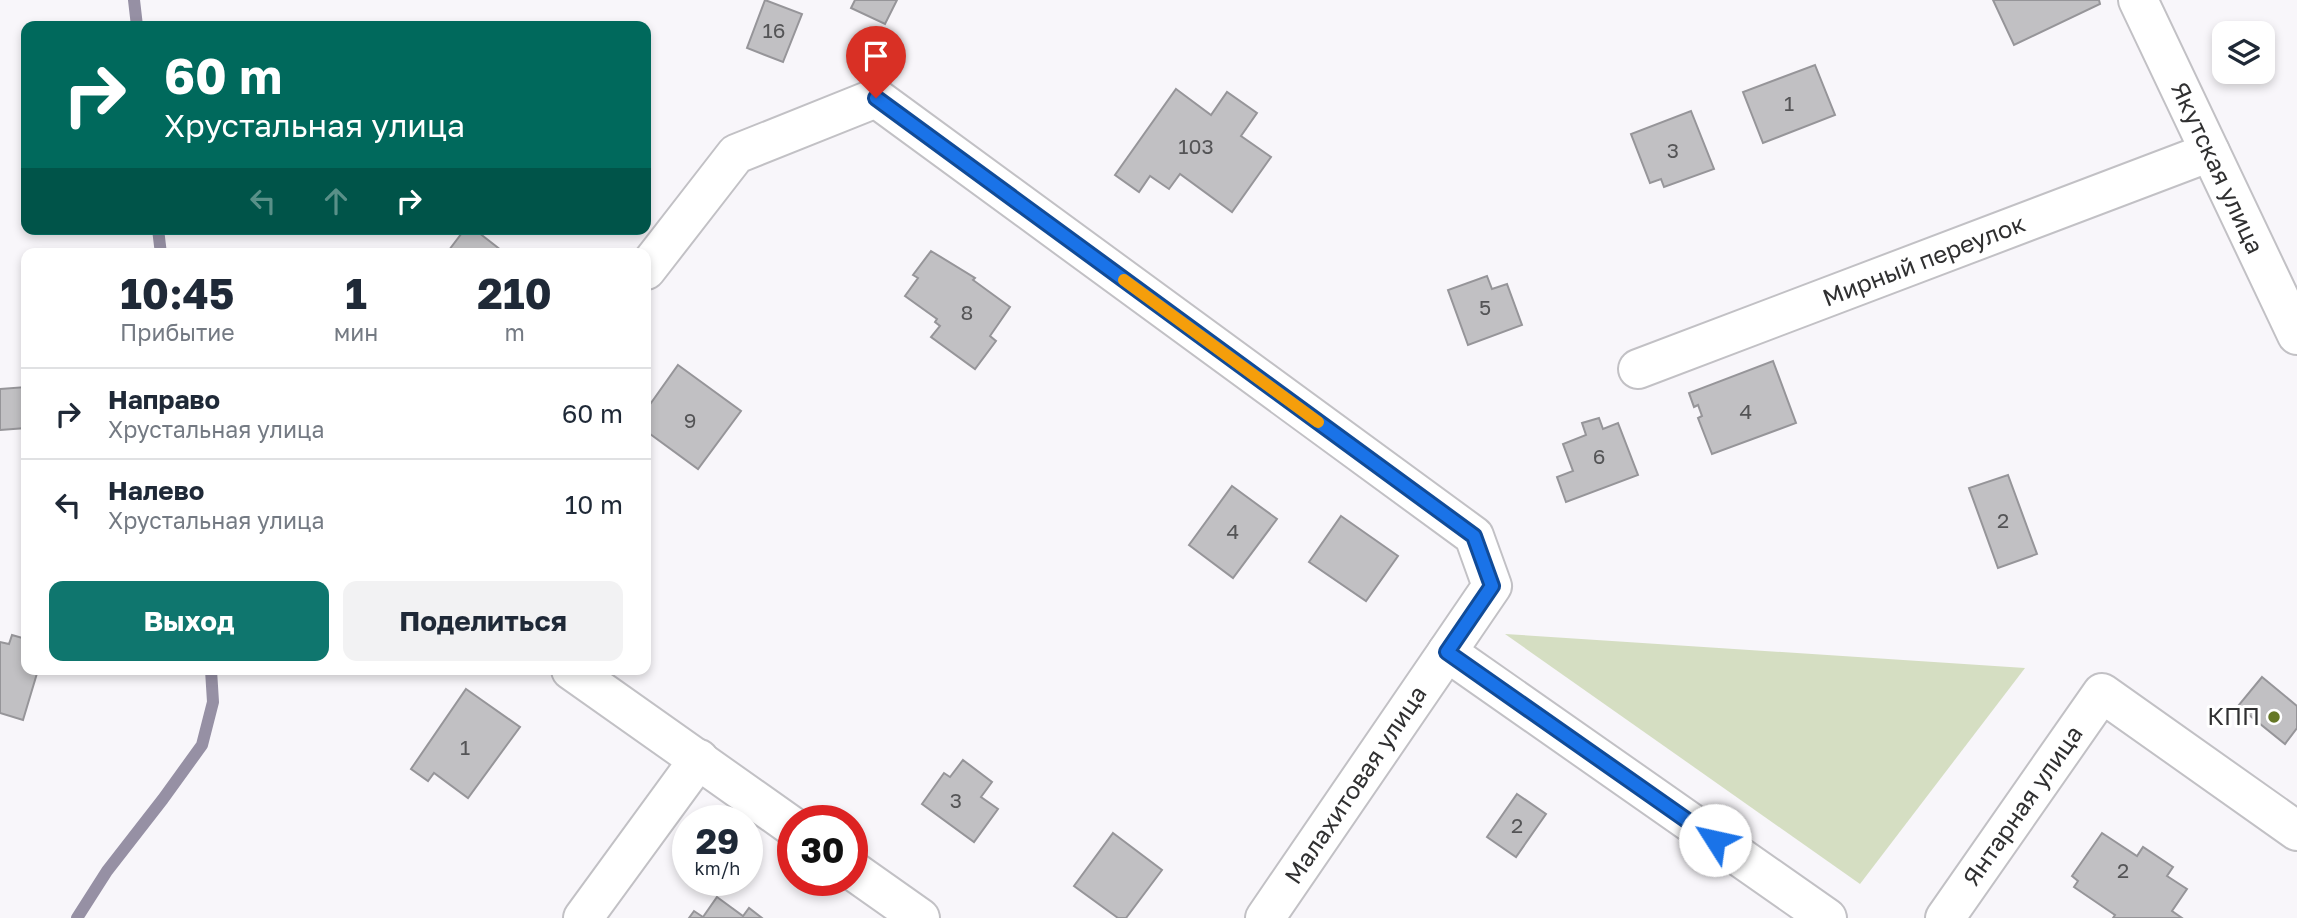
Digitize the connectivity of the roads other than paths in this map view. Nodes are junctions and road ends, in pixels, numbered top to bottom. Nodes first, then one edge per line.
1 (2138, 0) edge
2 (2210, 152) junction
3 (651, 264) edge
4 (2297, 335) edge
5 (1638, 369) dead end
6 (1447, 652) junction
7 (578, 675) edge
8 (699, 759) junction
9 (777, 815) edge
10 (2297, 831) edge
11 (868, 881) edge
12 (583, 918) edge
13 (920, 918) edge
14 (1265, 918) edge
15 (1827, 918) edge
16 (1945, 918) edge

1 - 2 street, Якутская улица
2 - 4 street, Якутская улица
2 - 5 street, Мирный переулок
3 - 6 street, Малахитовая улица
6 - 14 street, Малахитовая улица
6 - 15 street
7 - 8 street
8 - 9 street
8 - 12 street
10 - 16 street, Янтарная улица
11 - 13 street

